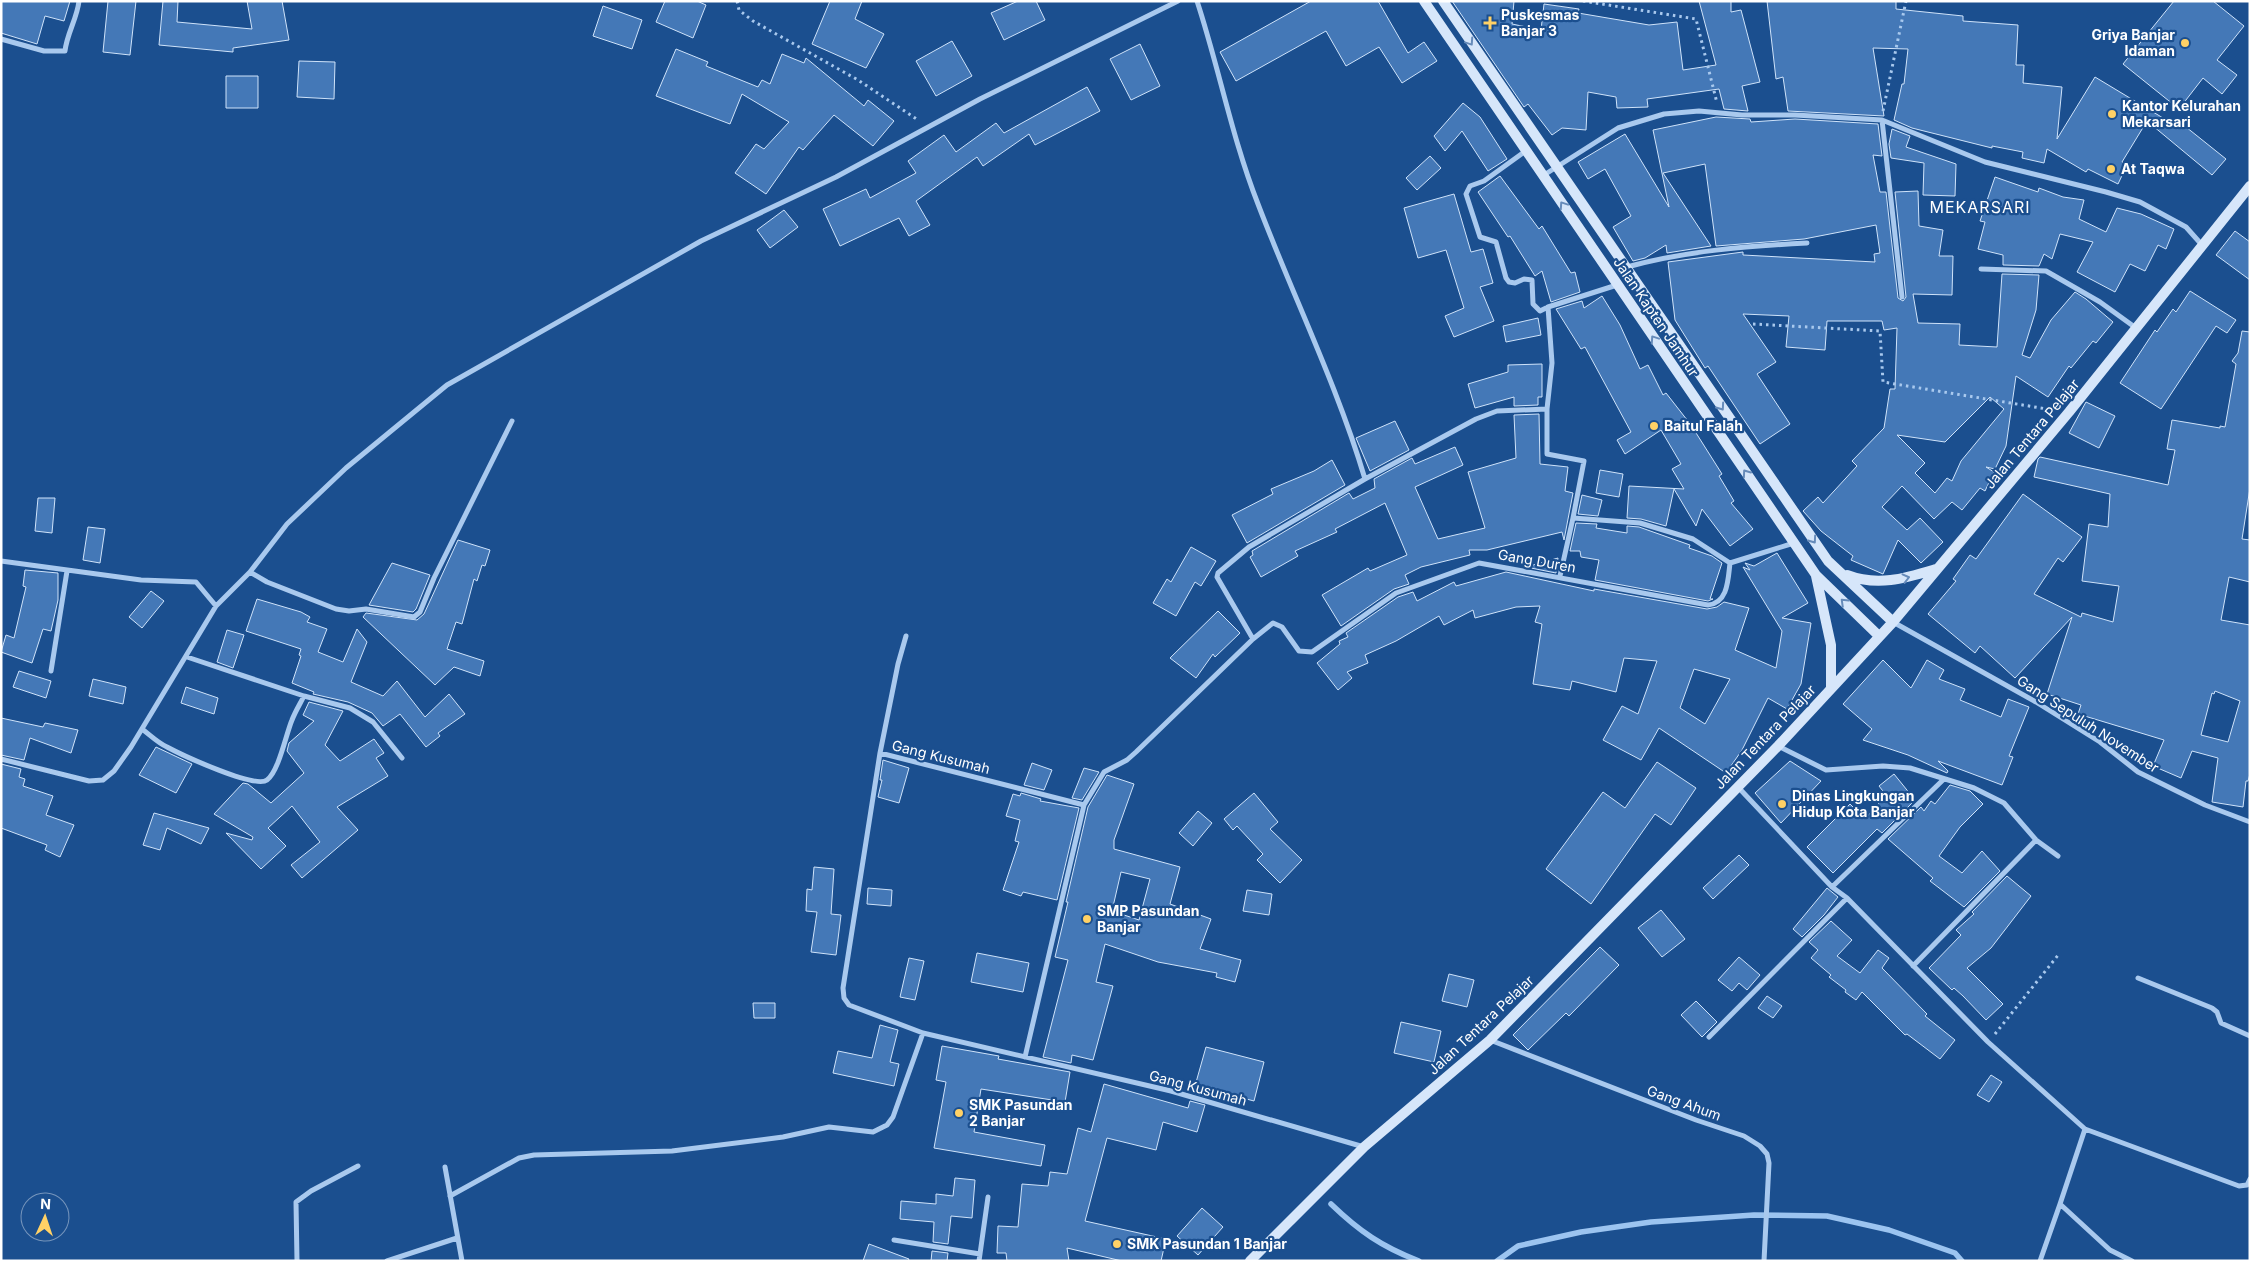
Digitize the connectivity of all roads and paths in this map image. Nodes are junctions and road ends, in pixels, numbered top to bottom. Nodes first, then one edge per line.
1 (79, 1) edge
2 (737, 1) edge
3 (1178, 1) edge
4 (1197, 1) edge
5 (1424, 1) edge
6 (1443, 1) edge
7 (1583, 1) edge
8 (1906, 1) edge
9 (1, 39) edge
10 (1720, 113) junction
11 (1882, 120) junction
12 (928, 127) junction
13 (1527, 150) junction
14 (1558, 165) junction
15 (1544, 175) junction
16 (2250, 186) edge
17 (1807, 243) dead end
18 (2203, 246) junction
19 (1627, 267) junction
20 (1981, 269) dead end
21 (1617, 285) junction
22 (1902, 297) dead end
23 (1548, 308) junction
24 (1753, 324) dead end
25 (2136, 328) junction
26 (1704, 383) junction
27 (1690, 393) junction
28 (1547, 409) junction
29 (2069, 412) junction
30 (512, 421) dead end
31 (1365, 479) junction
32 (1573, 518) junction
33 (1794, 543) junction
34 (1, 561) edge
35 (1828, 561) junction
36 (1730, 563) junction
37 (1936, 569) junction
38 (67, 571) junction
39 (250, 572) junction
40 (1816, 575) junction
41 (1560, 576) junction
42 (216, 606) junction
43 (1893, 622) junction
44 (906, 636) dead end
45 (1879, 636) junction
46 (1253, 639) junction
47 (187, 657) junction
48 (51, 671) dead end
49 (1831, 688) junction
50 (304, 696) junction
51 (142, 729) junction
52 (1778, 746) junction
53 (880, 753) junction
54 (402, 758) dead end
55 (1, 759) edge
56 (1944, 779) junction
57 (1737, 786) junction
58 (1084, 805) junction
59 (2250, 822) edge
60 (2036, 840) junction
61 (2058, 856) dead end
62 (1832, 887) junction
63 (1847, 898) junction
64 (2060, 954) dead end
65 (1913, 966) junction
66 (2138, 978) dead end
67 (922, 1033) junction
68 (2250, 1036) edge
69 (1709, 1037) dead end
70 (1490, 1040) junction
71 (1988, 1042) junction
72 (1025, 1057) junction
73 (2085, 1128) junction
74 (1364, 1148) junction
75 (358, 1166) dead end
76 (445, 1167) dead end
77 (2250, 1179) edge
78 (450, 1196) junction
79 (988, 1197) dead end
80 (2060, 1204) junction
81 (458, 1238) junction
82 (894, 1240) dead end
83 (980, 1254) junction
84 (297, 1261) edge
85 (387, 1261) edge
86 (462, 1261) edge
87 (979, 1261) edge
88 (1250, 1261) edge
89 (1764, 1261) edge
90 (2040, 1261) edge
91 (2132, 1261) edge

1 - 9 street
2 - 12 path
3 - 12 street
4 - 31 street
5 - 13 street, Jalan Kapten Jamhur
6 -> 14 street, Jalan Kapten Jamhur
7 - 10 path
8 - 11 path
10 - 11 street
10 - 14 street
11 - 18 street
11 - 22 street
12 - 39 street
13 - 15 street, Jalan Kapten Jamhur
13 - 23 street
14 - 15 street
14 - 19 street, Jalan Kapten Jamhur
21 -> 15 street, Jalan Kapten Jamhur
16 - 18 street, Jalan Tentara Pelajar
17 - 19 street
18 - 25 street, Jalan Tentara Pelajar
19 - 26 street, Jalan Kapten Jamhur
20 - 25 street
21 - 23 street
27 -> 21 street, Jalan Kapten Jamhur
23 - 28 street
24 - 29 path
25 - 29 street, Jalan Tentara Pelajar
26 - 27 street
26 -> 35 street, Jalan Kapten Jamhur
33 -> 27 street, Jalan Kapten Jamhur
28 - 31 street
28 - 32 street
29 - 37 street, Jalan Tentara Pelajar
30 - 39 street
31 - 46 street
32 - 36 street
32 - 41 street
33 - 36 street
33 - 40 street, Jalan Kapten Jamhur
34 - 38 street
35 -> 37 street
35 - 43 street, Jalan Kapten Jamhur
36 - 41 street, Gang Duren
37 - 43 street, Jalan Tentara Pelajar
38 - 42 street
38 - 48 street
39 - 42 street
45 -> 40 street, Jalan Kapten Jamhur
40 - 49 street
41 - 46 street, Gang Duren
42 - 47 street
43 - 45 street, Jalan Tentara Pelajar
43 - 59 street, Gang Sepuluh November
44 - 53 street
45 - 49 street, Jalan Tentara Pelajar
46 - 58 street, Gang Duren
47 - 50 street
47 - 51 street
49 - 52 street, Jalan Tentara Pelajar
50 - 51 street
50 - 54 street
51 - 55 street
52 - 56 street
52 - 57 street, Jalan Tentara Pelajar
53 - 58 street, Gang Kusumah
53 - 67 street, Gang Kusumah
56 - 60 street
56 - 62 street
57 - 62 street
57 - 70 street, Jalan Tentara Pelajar
58 - 72 street
60 - 61 street
60 - 65 street
62 - 63 street
63 - 65 street
63 - 69 street
64 - 71 path
65 - 71 street
66 - 68 street
67 - 72 street, Gang Kusumah
67 - 78 street
70 - 74 street, Jalan Tentara Pelajar
70 - 89 street, Gang Ahum
71 - 73 street
72 - 74 street, Gang Kusumah
73 - 77 street
73 - 80 street
74 - 88 street, Jalan Tentara Pelajar
75 - 84 street
76 - 78 street
78 - 81 street
79 - 83 street
80 - 90 street
80 - 91 street
81 - 85 street
81 - 86 street
82 - 83 street
83 - 87 street

